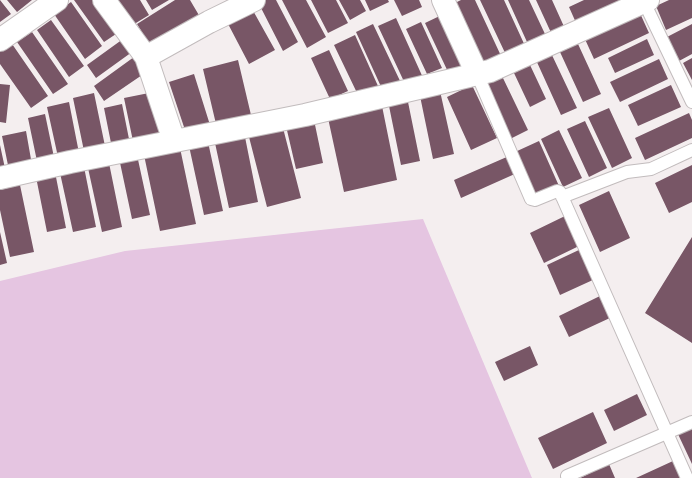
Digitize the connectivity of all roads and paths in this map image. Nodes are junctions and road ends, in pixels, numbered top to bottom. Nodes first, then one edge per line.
1 (57, 0) edge
2 (104, 0) edge
3 (254, 0) edge
4 (443, 0) edge
5 (645, 1) edge
6 (0, 40) edge
7 (146, 57) junction
8 (476, 74) junction
9 (692, 102) edge
10 (174, 141) junction
11 (692, 150) edge
12 (0, 178) edge
13 (562, 197) junction
14 (692, 422) edge
15 (666, 433) junction
16 (567, 476) dead end
17 (687, 478) edge

1 - 6 street
2 - 7 street
3 - 7 street
4 - 8 street
5 - 8 street
5 - 9 lane
7 - 10 street
8 - 10 street
8 - 13 lane
10 - 12 street
11 - 13 lane
13 - 15 lane
14 - 15 lane
15 - 16 lane
15 - 17 lane

